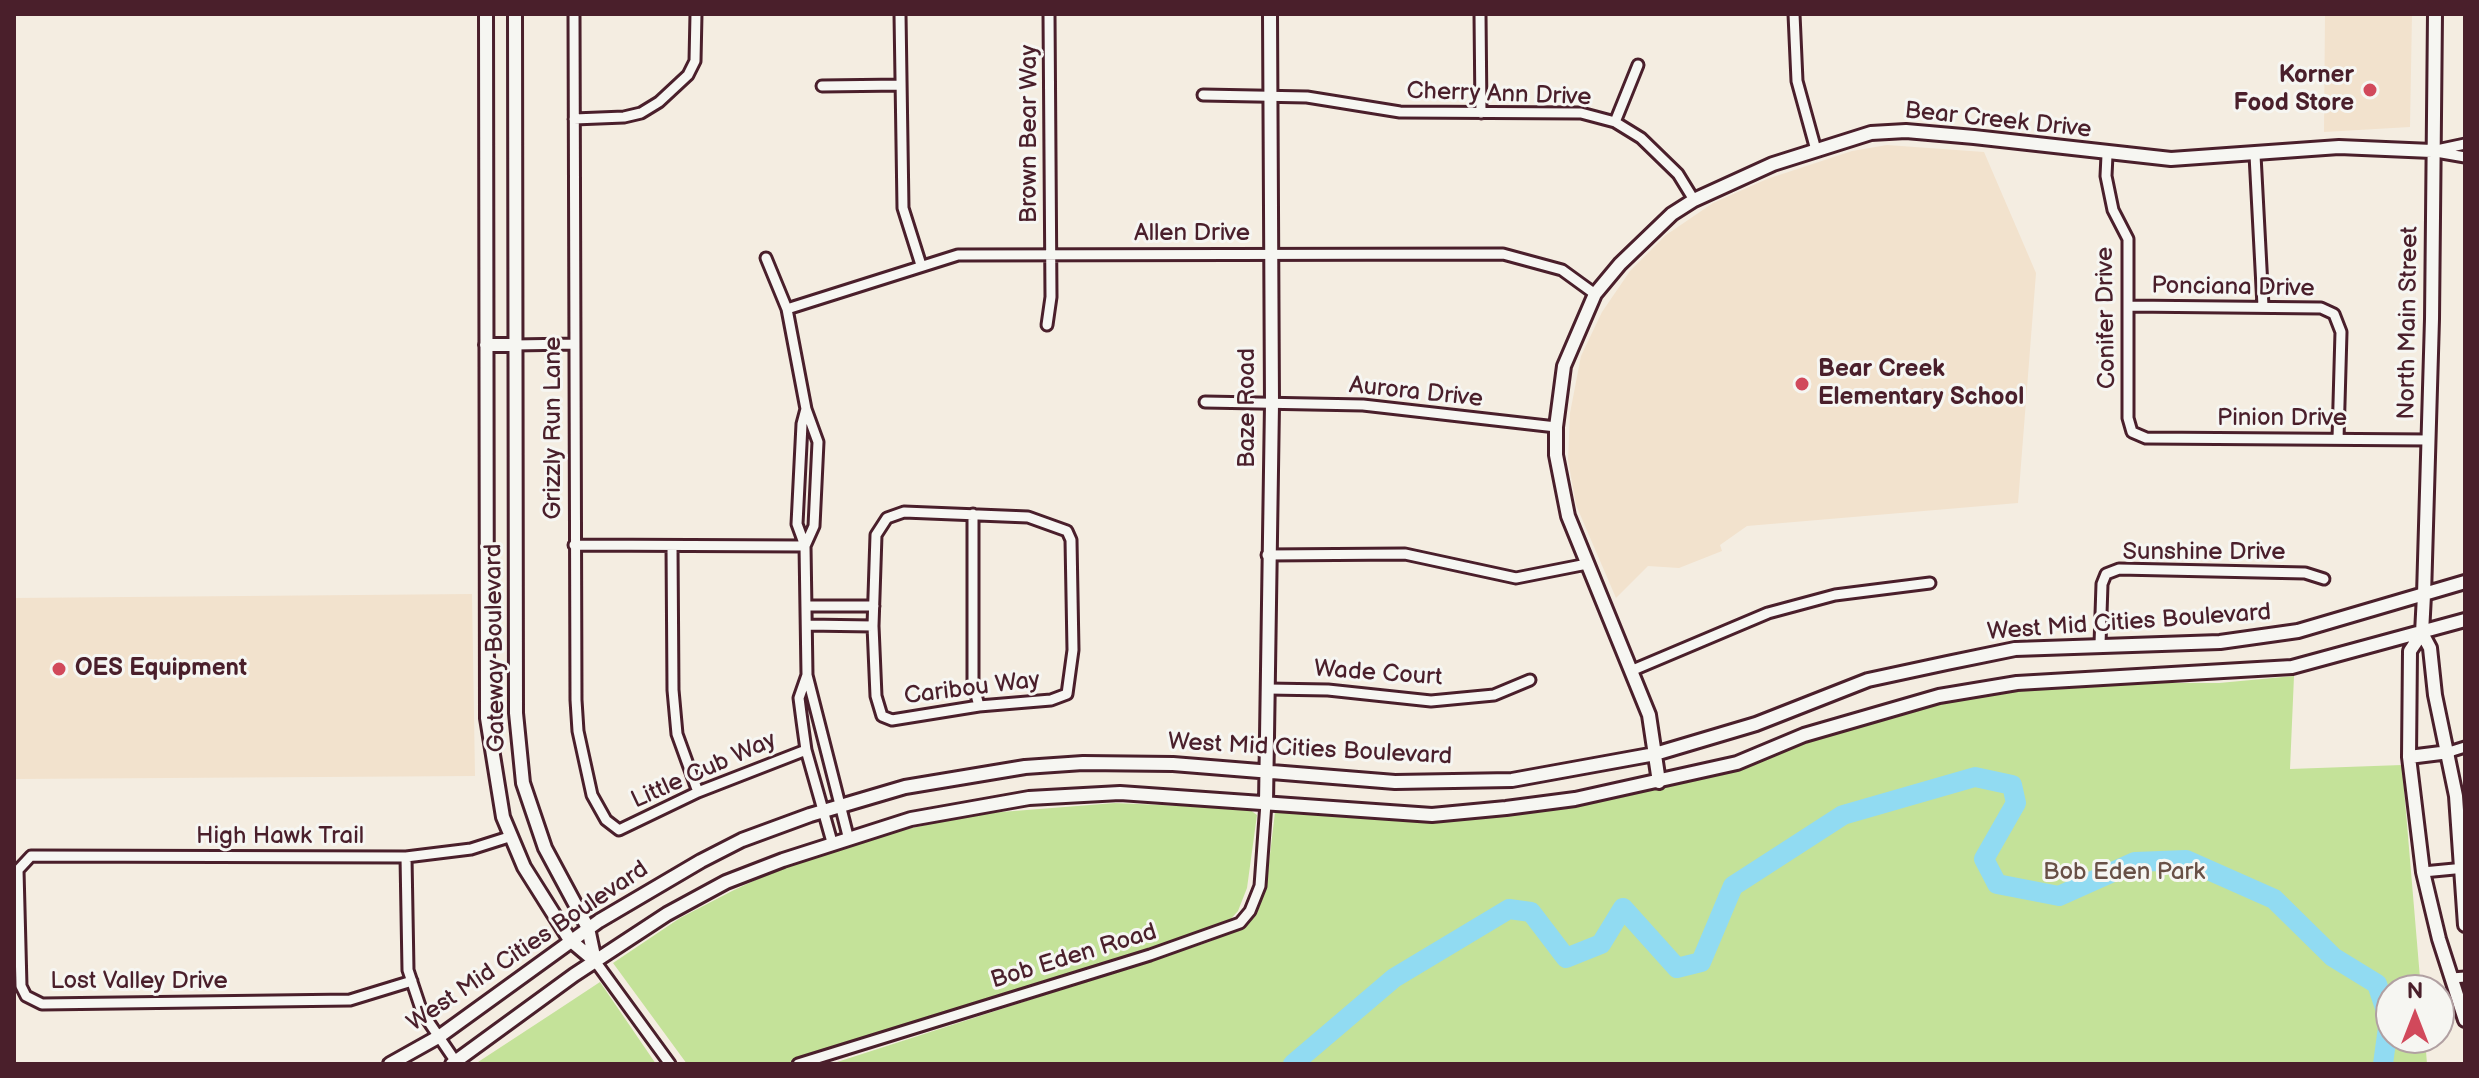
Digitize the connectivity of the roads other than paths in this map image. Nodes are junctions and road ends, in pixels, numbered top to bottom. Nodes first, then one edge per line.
1 (486, 14) edge
2 (515, 14) edge
3 (574, 14) edge
4 (696, 14) edge
5 (900, 14) edge
6 (1049, 14) edge
7 (1270, 14) edge
8 (1480, 14) edge
9 (1794, 14) edge
10 (2435, 14) edge
11 (1638, 65) dead end
12 (901, 85) junction
13 (822, 86) dead end
14 (1203, 95) dead end
15 (1269, 96) junction
16 (1481, 113) junction
17 (574, 119) junction
18 (1615, 122) junction
19 (2465, 144) edge
20 (1816, 150) junction
21 (2432, 151) junction
22 (2107, 155) junction
23 (2255, 155) junction
24 (2465, 157) edge
25 (1694, 200) junction
26 (1051, 254) junction
27 (1269, 254) junction
28 (766, 258) dead end
29 (921, 265) junction
30 (1595, 294) junction
31 (2129, 306) junction
32 (2263, 306) junction
33 (787, 309) junction
34 (1047, 325) dead end
35 (574, 344) junction
36 (486, 345) junction
37 (514, 345) junction
38 (1205, 402) dead end
39 (1272, 404) junction
40 (806, 409) junction
41 (1556, 427) junction
42 (2135, 435) joint
43 (2338, 439) junction
44 (2429, 440) junction
45 (973, 514) junction
46 (574, 545) junction
47 (672, 546) junction
48 (805, 546) junction
49 (1267, 555) junction
50 (1587, 564) junction
51 (2324, 579) dead end
52 (2465, 582) edge
53 (1930, 583) dead end
54 (2424, 595) junction
55 (806, 606) junction
56 (874, 606) junction
57 (2465, 620) edge
58 (807, 625) junction
59 (873, 626) junction
60 (2422, 633) junction
61 (2100, 644) junction
62 (1633, 670) junction
63 (807, 675) junction
64 (1530, 680) dead end
65 (1268, 689) junction
66 (979, 706) junction
67 (2465, 747) edge
68 (806, 750) junction
69 (2449, 752) junction
70 (1655, 754) junction
71 (2409, 757) junction
72 (1267, 772) junction
73 (1659, 782) junction
74 (698, 792) junction
75 (1266, 803) junction
76 (839, 805) junction
77 (823, 811) junction
78 (619, 830) joint
79 (512, 836) junction
80 (848, 836) junction
81 (832, 842) junction
82 (45, 856) joint
83 (406, 857) junction
84 (2463, 868) edge
85 (2423, 872) junction
86 (2465, 925) edge
87 (588, 928) junction
88 (570, 940) junction
89 (595, 961) junction
90 (2459, 977) edge
91 (412, 981) junction
92 (2465, 1020) edge
93 (440, 1036) junction
94 (454, 1063) edge
95 (390, 1064) edge
96 (670, 1064) edge
97 (798, 1064) edge

1 - 36 main road, Gateway Boulevard
2 - 37 main road, Gateway Boulevard
3 - 17 street, Grizzly Run Lane
4 - 17 street
5 - 12 street
6 - 26 street, Brown Bear Way
7 - 15 main road, Baze Road
8 - 16 street
9 - 20 street
10 - 21 main road, North Main Street
11 - 18 street
12 - 13 street
12 - 29 street
14 - 15 street, Cherry Ann Drive
15 - 16 street, Cherry Ann Drive
15 - 27 main road, Baze Road
16 - 18 street, Cherry Ann Drive
17 - 35 street, Grizzly Run Lane
18 - 25 street, Cherry Ann Drive
19 - 21 street, Bear Creek Drive
20 - 22 main road, Bear Creek Drive
20 - 25 main road, Bear Creek Drive
21 - 23 main road, Bear Creek Drive
21 - 24 street, Bear Creek Drive
21 - 44 main road, North Main Street
22 - 23 main road, Bear Creek Drive
22 - 31 street, Conifer Drive
23 - 32 street
25 - 30 main road, Bear Creek Drive
26 - 27 street, Allen Drive
26 - 29 street, Allen Drive
26 - 34 street, Brown Bear Way
27 - 30 street, Allen Drive
27 - 39 main road, Baze Road
28 - 33 street
29 - 33 street, Allen Drive
30 - 41 main road, Bear Creek Drive
31 - 32 street, Ponciana Drive
31 - 42 street, Conifer Drive
32 - 43 street, Ponciana Drive
33 - 40 street
35 - 37 street
35 - 46 street, Grizzly Run Lane
36 - 37 main road
36 - 79 main road, Gateway Boulevard
37 - 87 main road, Gateway Boulevard
38 - 39 street, Aurora Drive
39 - 41 street, Aurora Drive
39 - 49 main road, Baze Road
40 - 48 street
40 - 48 street
41 - 50 main road, Bear Creek Drive
42 - 43 street, Pinion Drive
43 - 44 street, Pinion Drive
44 - 54 main road, North Main Street
45 - 56 street
45 - 66 street
45 - 66 street, Caribou Way
46 - 47 street
46 - 78 street, Grizzly Run Lane
47 - 48 street
47 - 74 street
48 - 55 street
49 - 50 street
49 - 65 main road, Baze Road
50 - 62 main road, Bear Creek Drive
51 - 61 street, Sunshine Drive
52 - 54 main road, West Mid Cities Boulevard
53 - 62 street
54 - 60 main road, North Main Street
54 - 61 main road, West Mid Cities Boulevard
55 - 56 street
55 - 58 street
56 - 59 street
57 - 60 main road, West Mid Cities Boulevard
58 - 59 street
58 - 63 street
59 - 66 street, Caribou Way
60 - 69 main road, North Main Street
60 - 71 main road, North Main Street
60 - 73 main road, West Mid Cities Boulevard
61 - 70 main road, West Mid Cities Boulevard
62 - 70 main road, Bear Creek Drive
63 - 68 street
63 - 76 street
64 - 65 street, Wade Court
65 - 72 main road, Baze Road
67 - 69 street
68 - 74 street, Little Cub Way
68 - 77 street
69 - 71 main road
69 - 84 main road, North Main Street
70 - 72 main road, West Mid Cities Boulevard
70 - 73 main road, Bear Creek Drive
71 - 85 main road, North Main Street
72 - 75 main road, Baze Road
72 - 76 main road, West Mid Cities Boulevard
73 - 75 main road, West Mid Cities Boulevard
74 - 78 street, Little Cub Way
75 - 80 main road, West Mid Cities Boulevard
75 - 97 street, Bob Eden Road
76 - 77 main road, West Mid Cities Boulevard
76 - 80 street
77 - 81 street
77 - 87 main road, West Mid Cities Boulevard
79 - 83 street, High Hawk Trail
79 - 88 main road, Gateway Boulevard
80 - 81 main road, West Mid Cities Boulevard
81 - 89 main road, West Mid Cities Boulevard
82 - 83 street, High Hawk Trail
82 - 91 street, Lost Valley Drive
83 - 91 street
84 - 85 street
84 - 86 main road, North Main Street
85 - 90 main road, North Main Street
87 - 88 main road, West Mid Cities Boulevard
87 - 89 main road, Gateway Boulevard
88 - 89 main road, Gateway Boulevard
88 - 93 main road, West Mid Cities Boulevard
89 - 94 main road, West Mid Cities Boulevard
89 - 96 street
90 - 92 main road, North Main Street
91 - 93 street
93 - 94 street
93 - 95 main road, West Mid Cities Boulevard

